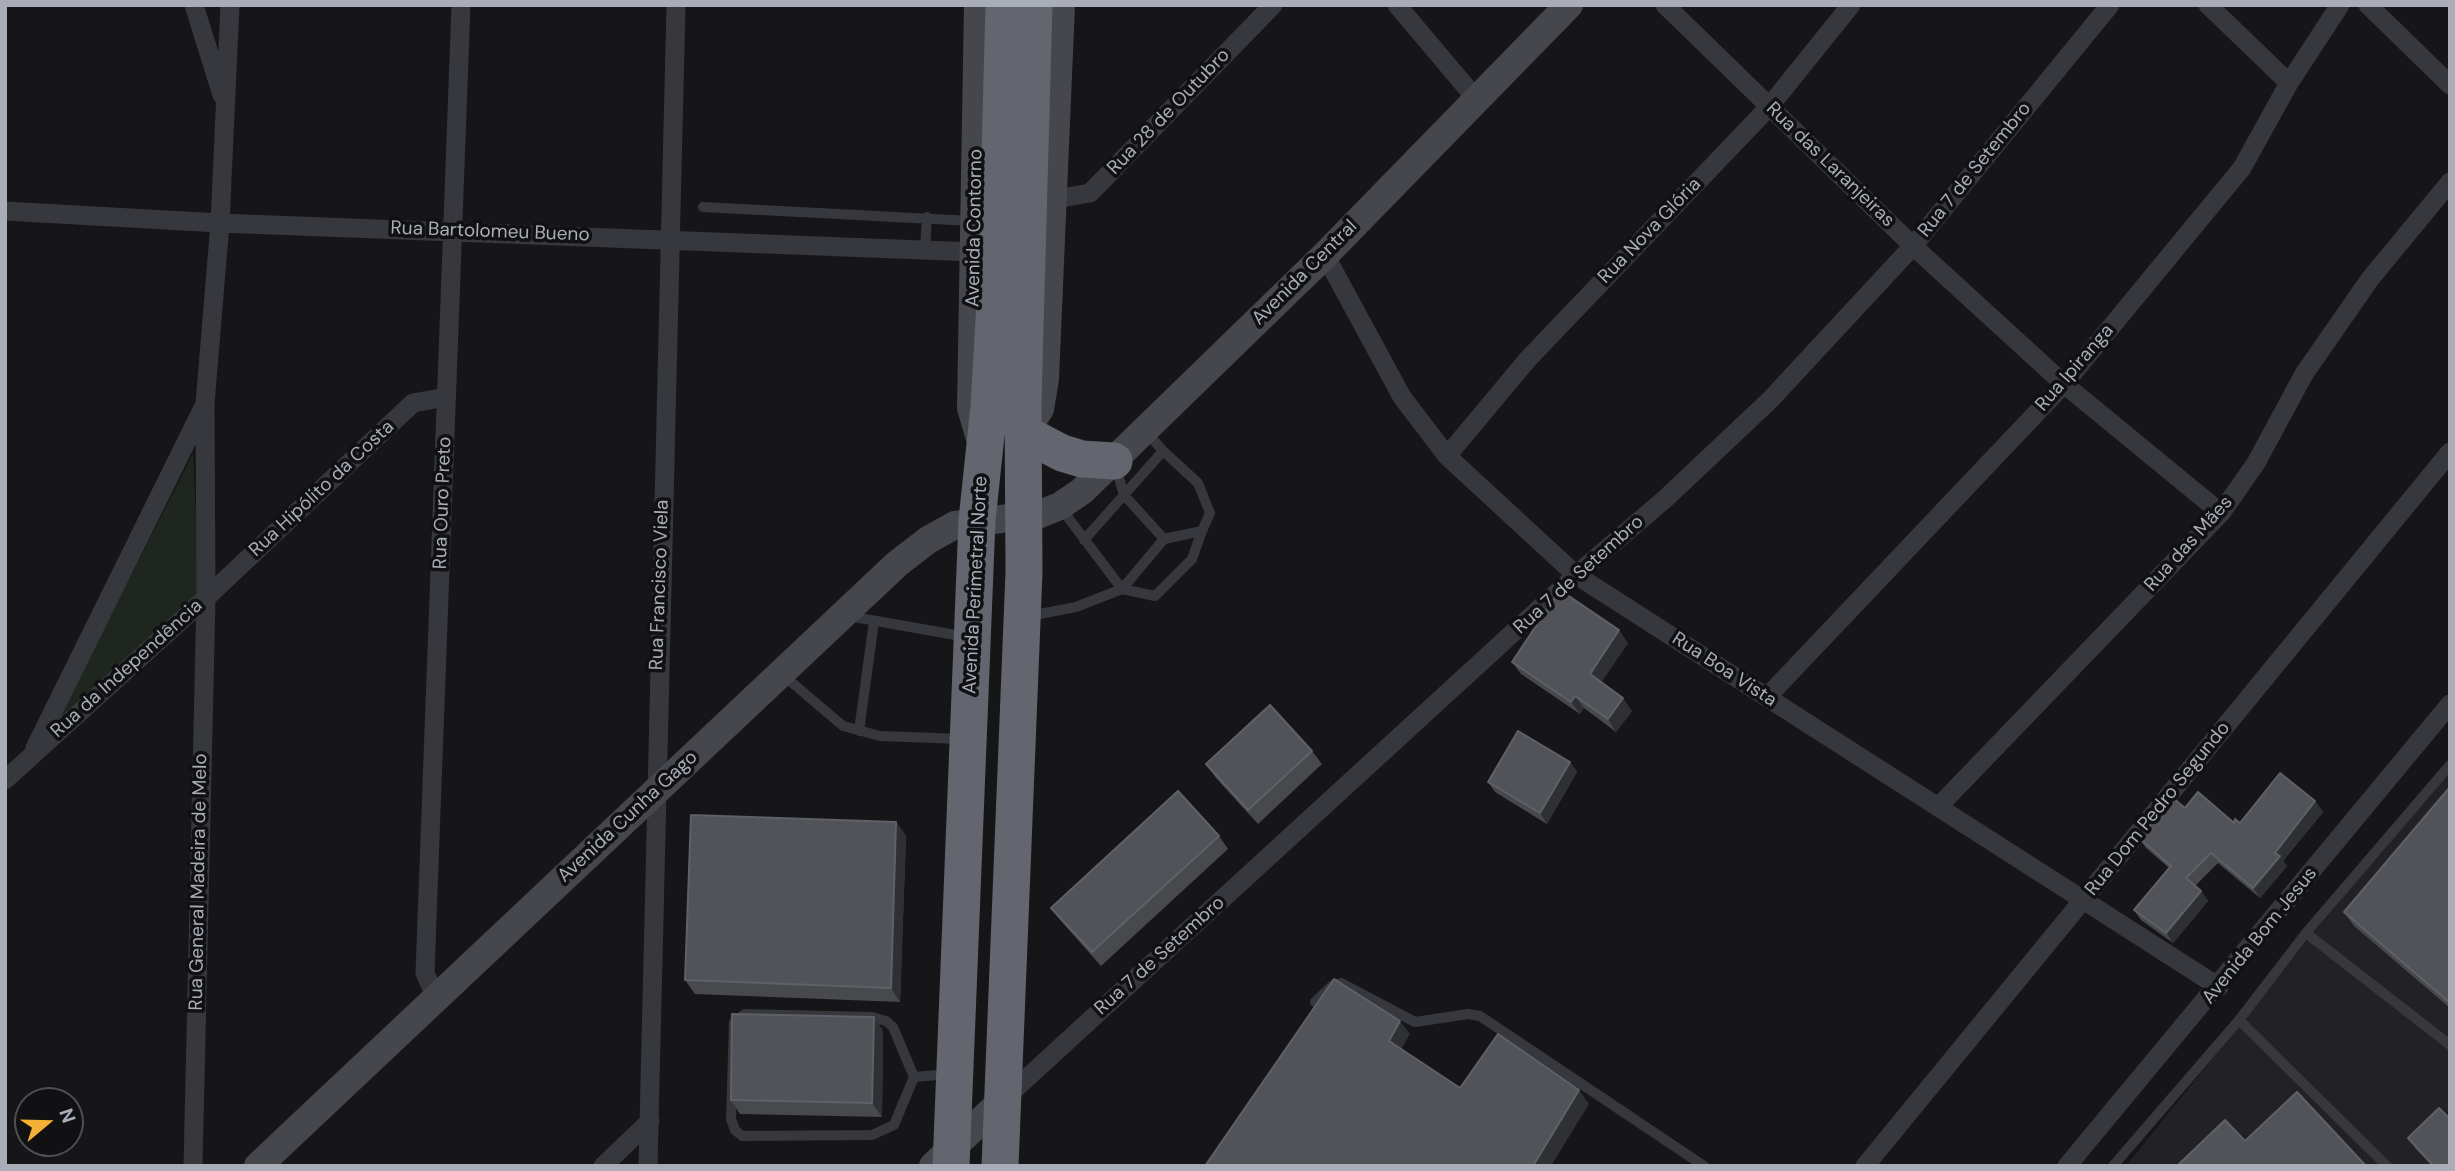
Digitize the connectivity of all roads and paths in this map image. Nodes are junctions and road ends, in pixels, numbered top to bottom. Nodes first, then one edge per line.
1 (194, 5) edge
2 (230, 5) edge
3 (460, 5) edge
4 (676, 5) edge
5 (978, 5) edge
6 (1004, 5) edge
7 (1034, 5) edge
8 (1061, 5) edge
9 (1272, 5) edge
10 (1397, 5) edge
11 (1569, 5) edge
12 (1665, 5) edge
13 (1851, 5) edge
14 (2110, 5) edge
15 (2208, 5) edge
16 (2340, 5) edge
17 (2368, 5) edge
18 (2289, 83) junction
19 (2450, 85) edge
20 (1477, 100) junction
21 (1769, 107) junction
22 (227, 110) junction
23 (2450, 182) edge
24 (1055, 199) junction
25 (704, 207) dead end
26 (5, 212) edge
27 (928, 217) junction
28 (975, 221) junction
29 (220, 223) junction
30 (452, 231) junction
31 (669, 239) junction
32 (1913, 246) junction
33 (925, 250) junction
34 (975, 252) junction
35 (1325, 255) junction
36 (2064, 384) junction
37 (446, 397) junction
38 (205, 404) junction
39 (1024, 433) junction
40 (1154, 441) junction
41 (983, 450) junction
42 (2450, 452) edge
43 (1447, 456) junction
44 (1119, 478) junction
45 (1060, 506) junction
46 (2221, 513) junction
47 (1024, 517) junction
48 (977, 520) junction
49 (1202, 531) junction
50 (1164, 539) junction
51 (1084, 540) junction
52 (1576, 575) junction
53 (1122, 589) junction
54 (206, 598) junction
55 (844, 615) junction
56 (1023, 617) junction
57 (874, 621) junction
58 (973, 638) junction
59 (783, 674) junction
60 (1767, 697) junction
61 (2450, 704) edge
62 (859, 731) junction
63 (968, 739) junction
64 (30, 758) junction
65 (2450, 765) edge
66 (5, 780) edge
67 (655, 791) junction
68 (1938, 807) junction
69 (2084, 900) junction
70 (2306, 933) junction
71 (2219, 987) junction
72 (436, 998) junction
73 (1315, 1002) edge
74 (2239, 1020) junction
75 (2450, 1045) edge
76 (955, 1074) junction
77 (915, 1077) junction
78 (1003, 1100) junction
79 (650, 1121) junction
80 (945, 1159) edge
81 (193, 1166) edge
82 (258, 1166) edge
83 (603, 1166) edge
84 (648, 1166) edge
85 (1000, 1166) edge
86 (1704, 1166) edge
87 (1864, 1166) edge
88 (2067, 1166) edge
89 (2113, 1166) edge
90 (2387, 1166) edge

1 - 22 street, Rua da Independência
2 - 22 street, Rua da Independência
3 - 30 street, Rua Ouro Preto
4 - 31 street, Rua Francisco Viela
5 - 28 street, Avenida Contorno
6 - 41 highway, Avenida Perimetral Norte
7 - 39 highway
8 - 24 street
9 - 24 street, Rua 28 de Outubro
10 - 20 street
11 - 20 street, Avenida Central
12 - 21 street, Rua das Laranjeiras
13 - 21 street, Rua Nova Glória
14 - 32 street, Rua 7 de Setembro
15 - 18 street
16 - 18 street, Rua Ipiranga
17 - 19 street
18 - 36 street, Rua Ipiranga
20 - 35 street, Avenida Central
21 - 32 street, Rua das Laranjeiras
21 - 43 street, Rua Nova Glória
22 - 29 street, Rua da Independência
23 - 46 street, Rua das Mães
24 - 39 street
25 - 27 lane
26 - 29 street, Rua Bartolomeu Bueno
27 - 28 lane
27 - 33 lane
28 - 34 street, Avenida Contorno
29 - 30 street, Rua Bartolomeu Bueno
29 - 38 street, Rua da Independência
30 - 31 street, Rua Bartolomeu Bueno
30 - 37 street, Rua Ouro Preto
31 - 33 street, Rua Bartolomeu Bueno
31 - 67 street, Rua Francisco Viela
32 - 36 street, Rua das Laranjeiras
32 - 52 street, Rua 7 de Setembro
33 - 34 street, Rua Bartolomeu Bueno
34 - 41 street, Avenida Contorno
35 - 40 street, Avenida Central
35 - 43 street, Rua Boa Vista
36 - 46 street, Rua das Laranjeiras
36 - 60 street, Rua Ipiranga
37 - 54 street, Rua Hipólito da Costa
37 - 72 street, Rua Ouro Preto
38 - 54 street, Rua da Independência
38 - 64 street, Rua da Independência
39 - 44 highway
39 - 47 highway
40 - 44 street, Avenida Central
40 - 49 lane
41 - 48 highway, Avenida Perimetral Norte
42 - 69 street, Rua Dom Pedro Segundo
43 - 52 street, Rua Boa Vista
44 - 45 street, Avenida Central
44 - 50 lane
44 - 51 lane
45 - 47 street, Avenida Central
45 - 51 lane
46 - 68 street, Rua das Mães
47 - 48 street, Avenida Cunha Gago
47 - 56 highway
48 - 55 street, Avenida Cunha Gago
48 - 58 highway, Avenida Perimetral Norte
49 - 50 lane
49 - 53 lane
50 - 53 lane
51 - 53 lane
52 - 60 street, Rua Boa Vista
52 - 78 street, Rua 7 de Setembro
53 - 56 lane
54 - 64 street, Rua da Independência
54 - 81 street, Rua General Madeira de Melo
55 - 57 lane
55 - 59 street, Avenida Cunha Gago
56 - 78 highway
57 - 58 lane
57 - 62 lane
58 - 63 highway, Avenida Perimetral Norte
59 - 62 lane
59 - 67 street, Avenida Cunha Gago
60 - 68 street, Rua Boa Vista
61 - 71 street, Avenida Bom Jesus
62 - 63 lane
63 - 76 highway, Avenida Perimetral Norte
64 - 66 street, Rua da Independência
65 - 70 lane
67 - 72 street, Avenida Cunha Gago
67 - 79 street, Rua Francisco Viela
68 - 69 street, Rua Boa Vista
69 - 71 street, Rua Boa Vista
69 - 87 street, Rua Dom Pedro Segundo
70 - 74 lane
70 - 75 lane
71 - 88 street, Avenida Bom Jesus
72 - 82 street, Avenida Cunha Gago
73 - 86 lane
74 - 89 lane
74 - 90 lane
76 - 77 lane
76 - 80 highway, Avenida Perimetral Norte
77 - 77 lane
78 - 80 street
78 - 85 highway
79 - 83 street
79 - 84 street, Rua Francisco Viela

